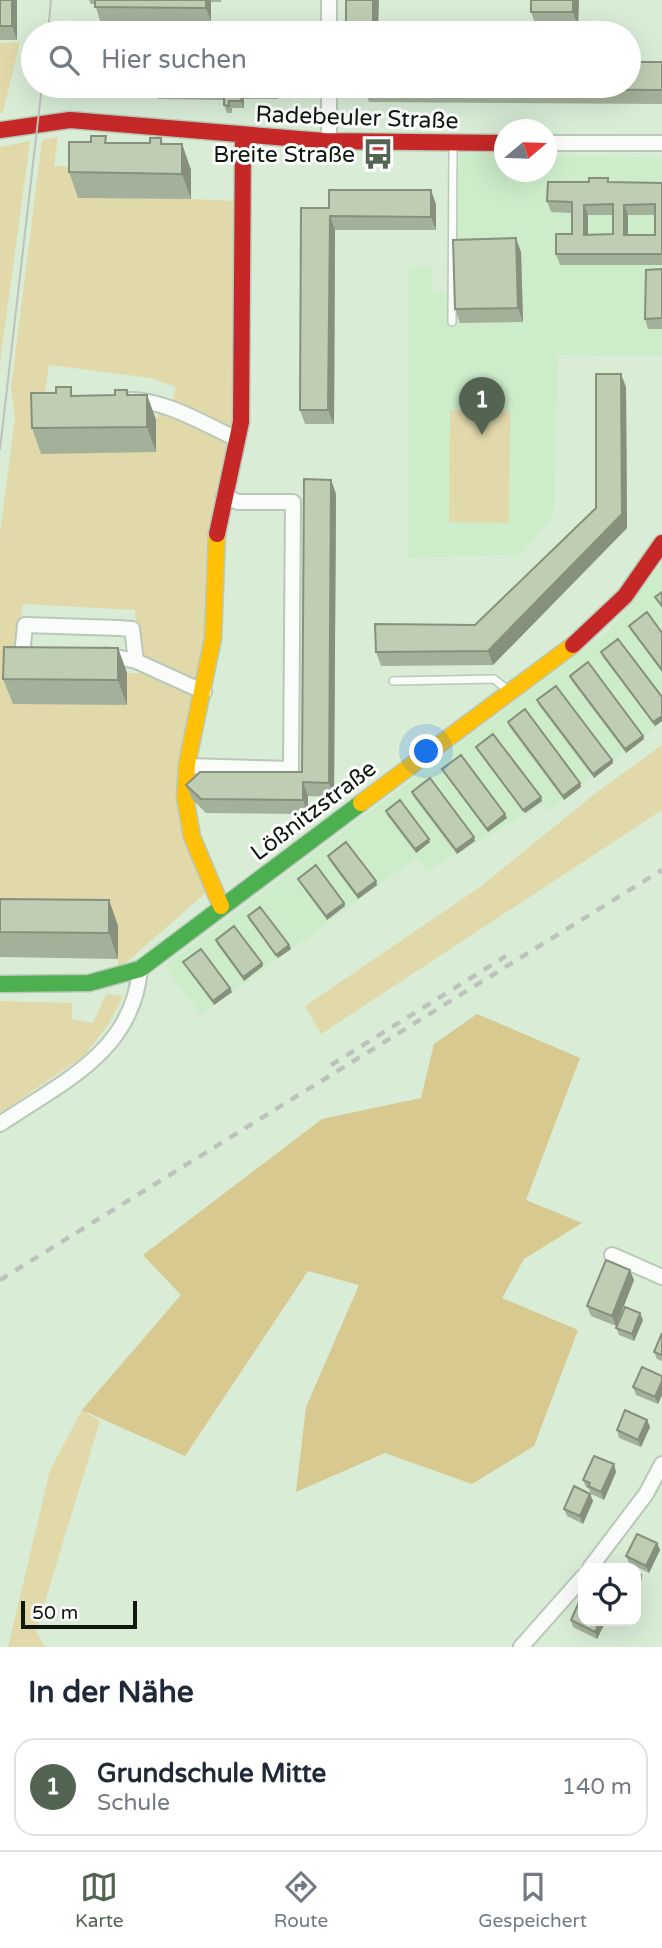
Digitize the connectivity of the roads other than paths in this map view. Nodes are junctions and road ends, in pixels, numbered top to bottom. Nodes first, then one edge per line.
1 (329, 0) edge
2 (329, 21) edge
3 (329, 98) edge
4 (0, 130) edge
5 (243, 136) junction
6 (329, 141) junction
7 (453, 142) junction
8 (494, 143) edge
9 (557, 143) edge
10 (662, 143) edge
11 (452, 323) edge
12 (110, 400) edge
13 (237, 439) junction
14 (224, 496) junction
15 (662, 543) edge
16 (91, 655) edge
17 (50, 656) edge
18 (136, 661) junction
19 (393, 681) dead end
20 (204, 692) junction
21 (510, 692) junction
22 (187, 766) junction
23 (221, 906) junction
24 (140, 969) junction
25 (0, 985) edge
26 (0, 1124) edge
27 (612, 1255) dead end
28 (662, 1277) edge
29 (662, 1464) edge
30 (594, 1563) edge
31 (578, 1583) edge
32 (522, 1647) edge

1 - 2 street
3 - 6 street
4 - 5 street, Radebeuler Straße
5 - 6 street, Radebeuler Straße
5 - 13 street
6 - 7 street, Radebeuler Straße
7 - 8 street, Radebeuler Straße
7 - 11 lane
9 - 10 street
12 - 13 street
13 - 14 street
14 - 20 street
14 - 22 street
15 - 21 street, Lößnitzstraße
16 - 18 street
17 - 18 street
18 - 20 street
19 - 21 lane
20 - 22 street
21 - 23 street, Lößnitzstraße
22 - 23 street
23 - 24 street, Lößnitzstraße
24 - 25 street, Lößnitzstraße
24 - 26 street
27 - 28 street
29 - 30 street
31 - 32 street

